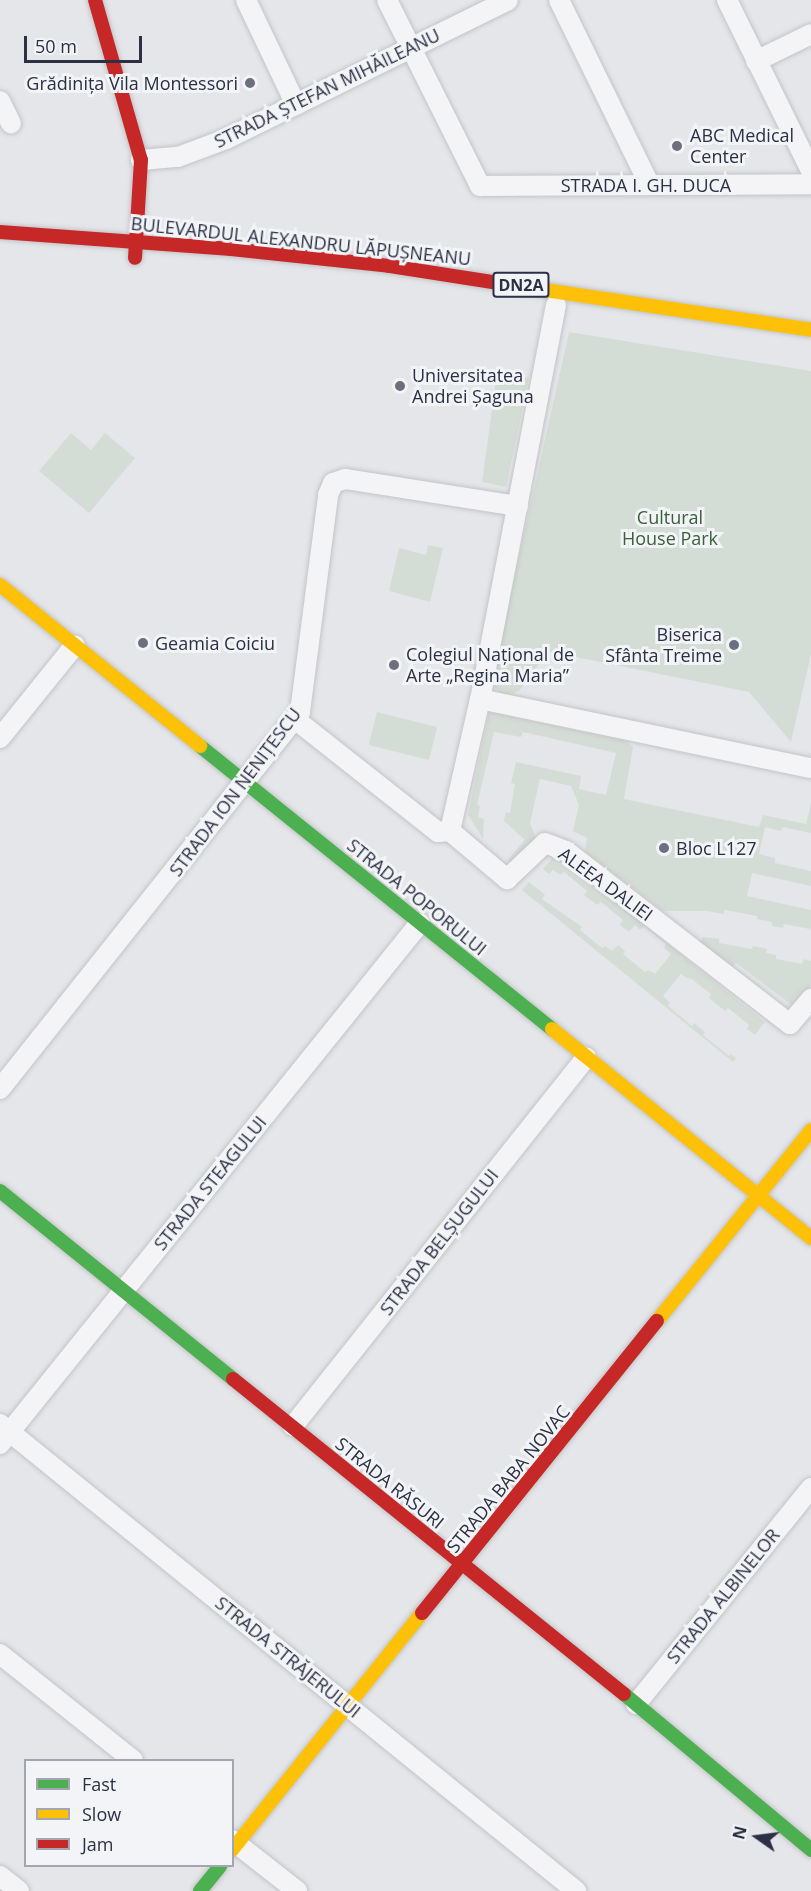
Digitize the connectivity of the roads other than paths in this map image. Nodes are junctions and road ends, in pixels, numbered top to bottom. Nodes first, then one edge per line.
1 (95, 0) edge
2 (246, 0) edge
3 (387, 0) edge
4 (508, 0) edge
5 (559, 0) edge
6 (727, 0) edge
7 (811, 34) edge
8 (411, 48) junction
9 (756, 61) junction
10 (0, 100) edge
11 (296, 105) junction
12 (11, 124) dead end
13 (141, 160) junction
14 (811, 171) edge
15 (649, 184) junction
16 (811, 184) edge
17 (0, 232) edge
18 (137, 241) junction
19 (135, 258) dead end
20 (533, 303) dead end
21 (556, 305) junction
22 (811, 330) edge
23 (777, 340) dead end
24 (518, 506) junction
25 (0, 585) edge
26 (75, 645) junction
27 (480, 699) junction
28 (296, 720) junction
29 (0, 738) edge
30 (811, 768) edge
31 (246, 783) junction
32 (450, 831) junction
33 (420, 923) junction
34 (811, 999) edge
35 (586, 1057) junction
36 (0, 1089) edge
37 (811, 1130) edge
38 (0, 1191) edge
39 (758, 1196) junction
40 (811, 1238) edge
41 (124, 1290) junction
42 (292, 1426) junction
43 (3, 1433) edge
44 (811, 1488) edge
45 (462, 1565) junction
46 (0, 1654) edge
47 (636, 1704) junction
48 (349, 1706) junction
49 (131, 1759) edge
50 (234, 1844) edge
51 (811, 1850) edge
52 (219, 1867) edge
53 (0, 1876) edge
54 (19, 1891) edge
55 (200, 1891) edge
56 (297, 1891) edge
57 (576, 1891) edge

1 - 13 street
2 - 11 street
3 - 8 street
4 - 8 street, STRADA ȘTEFAN MIHĂILEANU
5 - 15 street
6 - 9 street
7 - 9 street
8 - 11 street, STRADA ȘTEFAN MIHĂILEANU
8 - 15 street, STRADA I. GH. DUCA
9 - 14 street
10 - 12 street
11 - 13 street, STRADA ȘTEFAN MIHĂILEANU
13 - 18 street
15 - 16 street, STRADA I. GH. DUCA
17 - 18 street, BULEVARDUL ALEXANDRU LĂPUȘNEANU / DN2A
18 - 19 street
18 - 22 street, BULEVARDUL ALEXANDRU LĂPUȘNEANU / DN2A
20 - 21 street, DN2A
21 - 23 street, DN2A
21 - 24 street
24 - 27 street
24 - 28 street, STRADA ION NENIȚESCU
25 - 26 street, STRADA POPORULUI
26 - 29 street
26 - 31 street, STRADA POPORULUI
27 - 30 street
27 - 32 street
28 - 31 street, STRADA ION NENIȚESCU
28 - 32 street
31 - 33 street, STRADA POPORULUI
31 - 36 street, STRADA ION NENIȚESCU
32 - 34 street, ALEEA DALIEI
33 - 35 street, STRADA POPORULUI
33 - 41 street, STRADA STEAGULUI
35 - 39 street, STRADA POPORULUI
35 - 42 street, STRADA BELȘUGULUI
37 - 39 street, STRADA BABA NOVAC
38 - 41 street, STRADA RĂSURI
39 - 40 street, STRADA POPORULUI
39 - 45 street, STRADA BABA NOVAC
41 - 42 street, STRADA RĂSURI
41 - 43 street, STRADA STEAGULUI
42 - 45 street, STRADA RĂSURI
43 - 48 street, STRADA STRĂJERULUI
44 - 47 street, STRADA ALBINELOR
45 - 47 street, STRADA RĂSURI
45 - 48 street, STRADA BABA NOVAC
46 - 49 street
47 - 51 street, STRADA RĂSURI
48 - 50 street, STRADA BABA NOVAC
48 - 57 street, STRADA STRĂJERULUI
50 - 56 street
52 - 55 street
53 - 54 street

